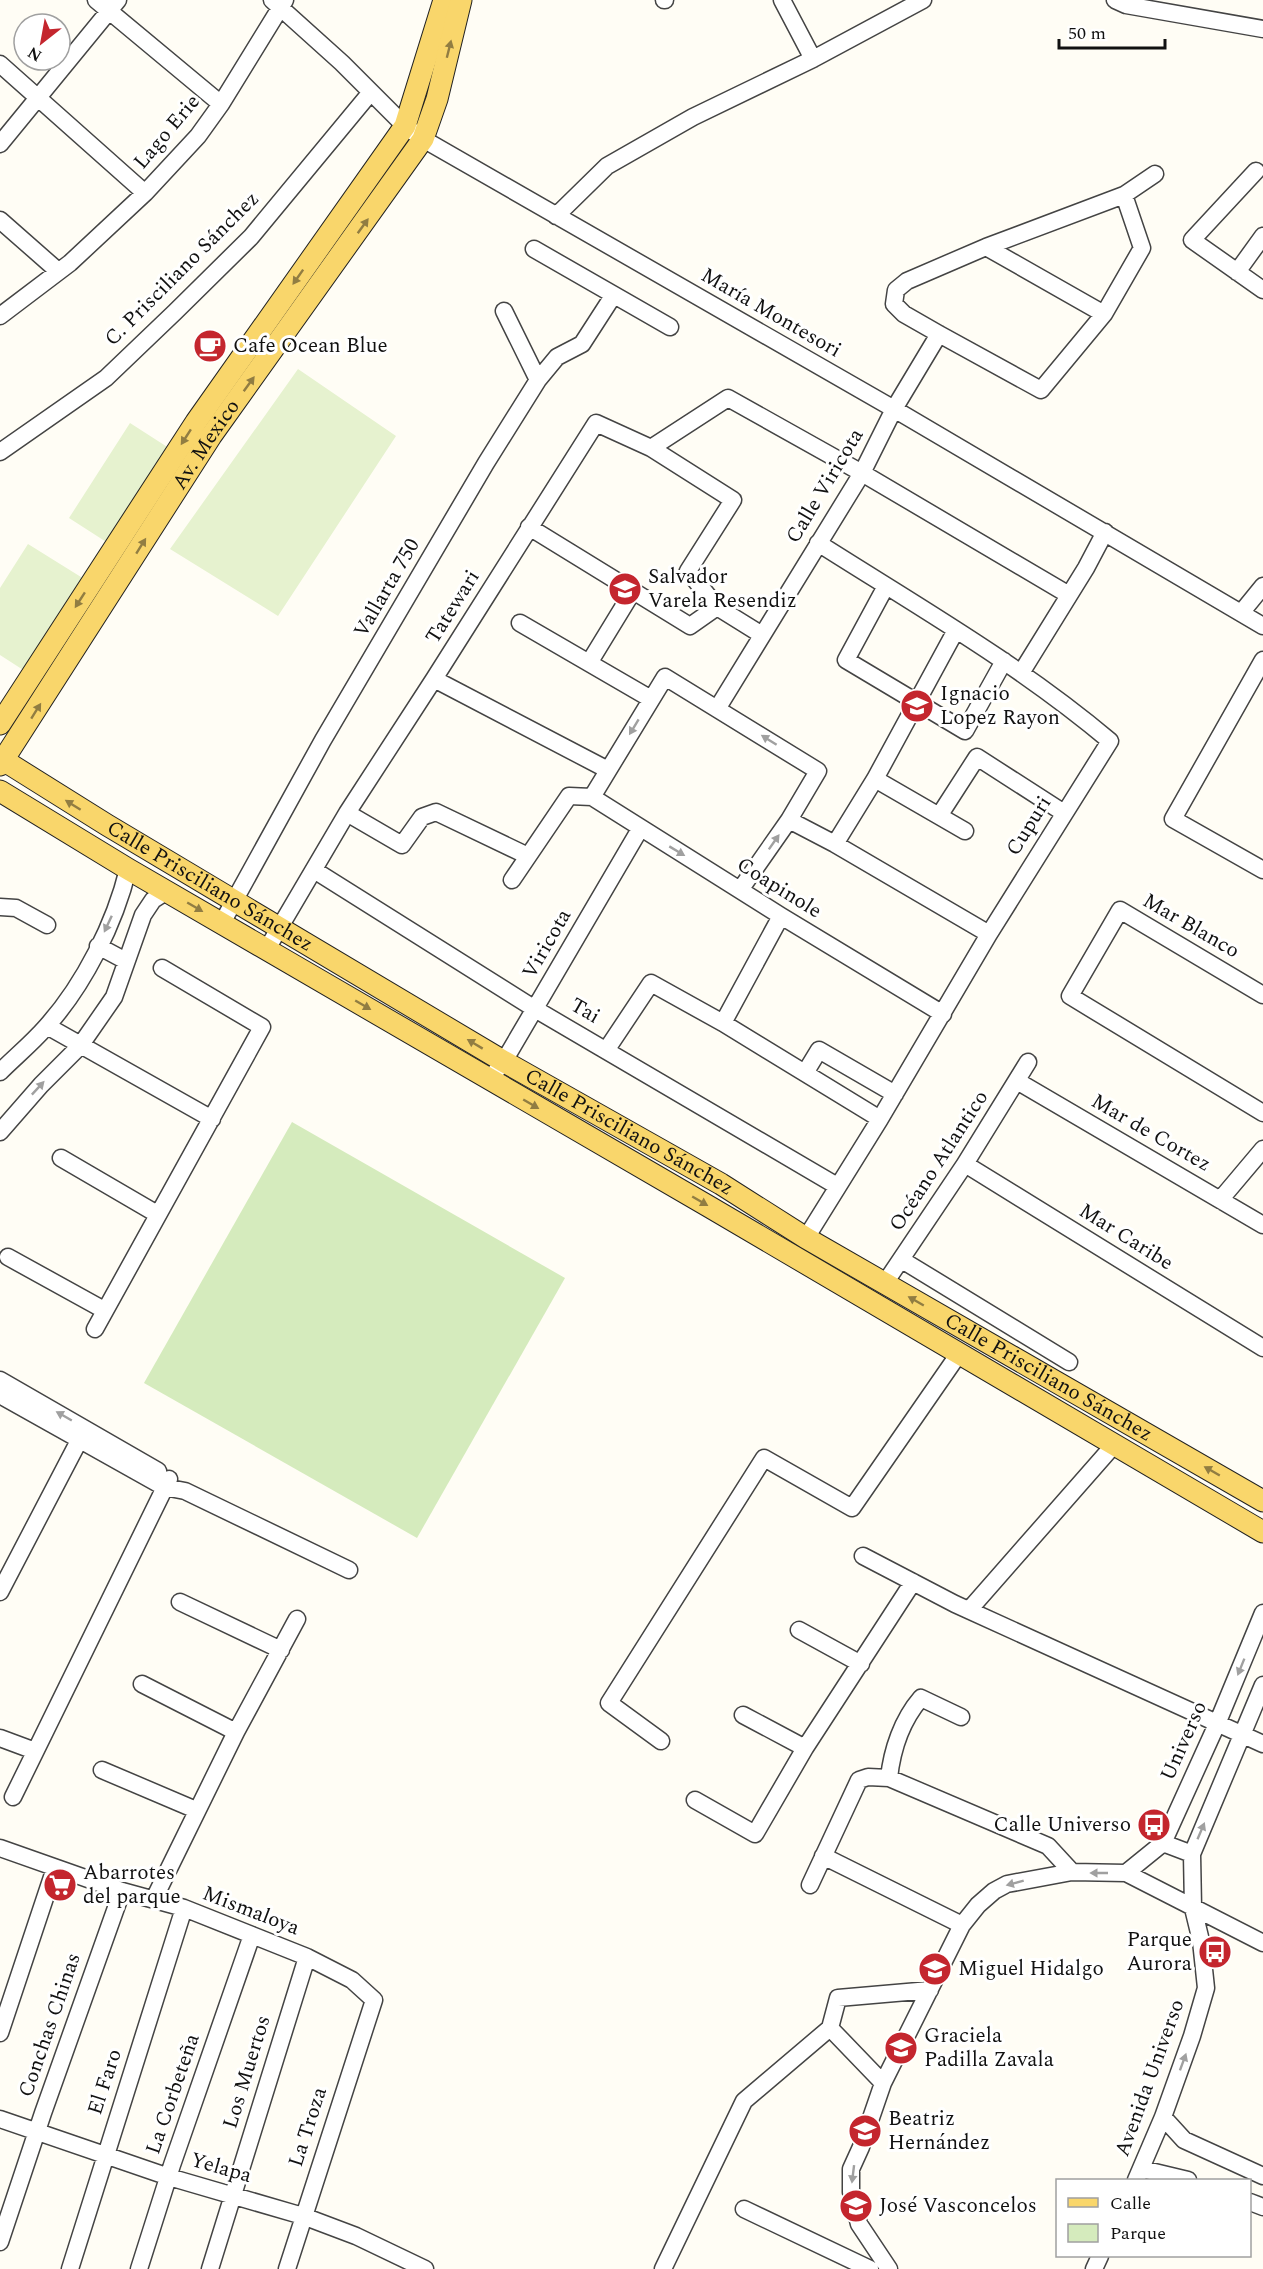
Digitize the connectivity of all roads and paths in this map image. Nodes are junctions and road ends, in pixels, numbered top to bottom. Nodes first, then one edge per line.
1 (96, 0) edge
2 (444, 0) edge
3 (461, 0) edge
4 (782, 0) edge
5 (923, 0) edge
6 (1115, 0) edge
7 (279, 2) edge
8 (114, 6) edge
9 (1263, 29) edge
10 (813, 59) junction
11 (0, 64) edge
12 (371, 92) junction
13 (38, 97) junction
14 (221, 104) junction
15 (405, 126) junction
16 (423, 139) junction
17 (0, 144) edge
18 (1256, 171) dead end
19 (1155, 174) dead end
20 (145, 193) junction
21 (1124, 195) junction
22 (556, 216) junction
23 (0, 220) edge
24 (1263, 236) edge
25 (986, 248) junction
26 (534, 249) dead end
27 (58, 271) junction
28 (1237, 272) junction
29 (1263, 290) edge
30 (613, 296) junction
31 (3, 310) edge
32 (504, 311) dead end
33 (1104, 314) junction
34 (670, 327) dead end
35 (939, 334) junction
36 (538, 380) junction
37 (894, 409) junction
38 (651, 448) junction
39 (0, 452) edge
40 (862, 473) junction
41 (529, 527) junction
42 (1105, 532) junction
43 (818, 543) junction
44 (886, 586) junction
45 (1263, 586) edge
46 (633, 591) junction
47 (1070, 595) junction
48 (717, 607) junction
49 (1240, 613) junction
50 (520, 623) dead end
51 (1263, 626) edge
52 (956, 630) junction
53 (762, 635) junction
54 (1263, 660) edge
55 (1005, 662) junction
56 (588, 663) junction
57 (1021, 673) junction
58 (434, 679) junction
59 (651, 699) junction
60 (917, 702) junction
61 (717, 709) junction
62 (0, 724) edge
63 (2, 761) edge
64 (608, 770) junction
65 (874, 779) junction
66 (0, 791) edge
67 (592, 797) junction
68 (347, 813) junction
69 (1064, 813) junction
70 (939, 816) junction
71 (789, 820) junction
72 (640, 829) junction
73 (965, 831) dead end
74 (835, 844) junction
75 (528, 856) junction
76 (128, 869) junction
77 (314, 870) junction
78 (1263, 870) edge
79 (512, 880) dead end
80 (740, 890) junction
81 (168, 891) junction
82 (235, 900) junction
83 (0, 907) edge
84 (781, 916) junction
85 (222, 923) junction
86 (47, 925) dead end
87 (280, 928) junction
88 (989, 934) junction
89 (98, 946) junction
90 (267, 949) junction
91 (126, 961) junction
92 (162, 968) dead end
93 (1263, 994) edge
94 (535, 1009) junction
95 (943, 1014) junction
96 (723, 1023) junction
97 (46, 1026) junction
98 (80, 1046) junction
99 (607, 1049) junction
100 (503, 1061) junction
101 (1029, 1062) dead end
102 (0, 1072) edge
103 (805, 1073) junction
104 (490, 1080) junction
105 (1017, 1081) junction
106 (895, 1094) junction
107 (1263, 1113) edge
108 (212, 1119) junction
109 (880, 1119) junction
110 (0, 1132) edge
111 (1263, 1149) edge
112 (61, 1158) dead end
113 (965, 1164) junction
114 (837, 1186) junction
115 (1220, 1200) junction
116 (157, 1214) junction
117 (1263, 1225) edge
118 (806, 1238) junction
119 (8, 1257) dead end
120 (902, 1260) junction
121 (885, 1283) junction
122 (104, 1310) junction
123 (95, 1329) dead end
124 (1263, 1348) edge
125 (958, 1355) junction
126 (1069, 1362) dead end
127 (0, 1380) edge
128 (0, 1395) edge
129 (83, 1435) junction
130 (1113, 1446) junction
131 (167, 1482) junction
132 (1263, 1500) edge
133 (1263, 1532) edge
134 (862, 1556) dead end
135 (349, 1570) dead end
136 (913, 1582) junction
137 (0, 1592) edge
138 (180, 1602) dead end
139 (969, 1610) junction
140 (1263, 1613) edge
141 (297, 1619) dead end
142 (799, 1630) dead end
143 (281, 1650) junction
144 (861, 1664) junction
145 (142, 1684) dead end
146 (1263, 1685) edge
147 (743, 1715) dead end
148 (961, 1717) dead end
149 (1217, 1724) junction
150 (236, 1732) junction
151 (1242, 1735) junction
152 (0, 1738) edge
153 (661, 1741) dead end
154 (1263, 1744) edge
155 (805, 1748) junction
156 (35, 1751) junction
157 (102, 1770) dead end
158 (889, 1779) junction
159 (13, 1797) dead end
160 (694, 1800) dead end
161 (196, 1810) junction
162 (1163, 1843) junction
163 (0, 1848) edge
164 (1192, 1854) junction
165 (823, 1856) junction
166 (55, 1868) junction
167 (1072, 1872) junction
168 (1126, 1873) junction
169 (810, 1885) dead end
170 (122, 1891) junction
171 (154, 1899) junction
172 (184, 1908) junction
173 (1193, 1908) junction
174 (962, 1925) junction
175 (252, 1935) junction
176 (1263, 1942) edge
177 (307, 1957) junction
178 (930, 1990) junction
179 (374, 2000) joint
180 (830, 2028) junction
181 (0, 2033) edge
182 (884, 2083) junction
183 (1163, 2117) junction
184 (0, 2119) edge
185 (37, 2131) junction
186 (107, 2154) junction
187 (1139, 2175) edge
188 (1263, 2176) edge
189 (169, 2177) junction
190 (1172, 2179) edge
191 (233, 2195) junction
192 (744, 2210) dead end
193 (303, 2216) junction
194 (0, 2242) edge
195 (70, 2269) edge
196 (139, 2269) edge
197 (210, 2269) edge
198 (287, 2269) edge
199 (425, 2269) edge
200 (663, 2269) edge
201 (870, 2269) edge
202 (889, 2269) edge

1 - 8 street
2 - 15 main road, Av. Mexico
16 -> 3 main road, Av. Mexico
4 - 10 street
5 - 10 street
6 - 9 street
7 - 12 street, María Montesori
7 - 14 street, Lago Erie
8 - 13 street
8 - 14 street
10 - 22 street
11 - 13 street
12 - 15 street, María Montesori
12 - 39 street, C. Prisciliano Sánchez
13 - 17 street
13 - 20 street
14 - 20 street, Lago Erie
15 - 16 street, María Montesori
15 -> 62 main road, Av. Mexico
16 - 22 street, María Montesori
63 -> 16 main road, Av. Mexico
18 - 28 street
19 - 21 street
20 - 27 street, Lago Erie
21 - 25 street
21 - 33 street
22 - 37 street, María Montesori
23 - 27 street
24 - 28 street
25 - 33 street
25 - 35 street
26 - 30 street
27 - 31 street, Lago Erie
28 - 29 street
30 - 34 street
30 - 36 street, Vallarta 750
32 - 36 street
33 - 35 street
35 - 37 street, Calle Viricota
36 - 82 street, Vallarta 750
37 - 40 street, Calle Viricota
37 - 42 street, María Montesori
38 - 40 street
38 - 41 street, Tatewari
38 - 48 street, Tatewari
40 - 43 street, Calle Viricota
40 - 47 street
41 - 46 street
41 - 58 street, Tatewari
42 - 47 street
42 - 49 street, María Montesori
43 - 44 street, Cupuri
43 - 53 street, Calle Viricota
44 - 52 street, Cupuri
44 - 60 street
45 - 49 street
46 - 48 street
46 - 56 street
47 - 57 street
48 - 53 street
49 - 51 street, María Montesori
50 - 56 street
52 - 55 street, Cupuri
52 - 60 street
53 - 61 street, Calle Viricota
54 - 78 street
55 - 57 street, Cupuri
55 - 60 street
56 - 59 street
57 - 69 street, Cupuri
58 - 64 street
58 - 68 street, Tatewari
59 - 61 street
59 -> 64 street
60 - 65 street
71 -> 61 street
82 -> 63 main road, Calle Prisciliano Sánchez
64 - 67 street
65 - 70 street
65 - 74 street
66 - 76 main road, Calle Prisciliano Sánchez
67 - 72 street, Coapinole
67 - 75 street
68 - 75 street
68 - 77 street, Tatewari
69 - 70 street
69 - 88 street, Cupuri
70 - 73 street
71 - 74 street
80 -> 71 street
72 -> 80 street, Coapinole
72 - 94 street, Viricota
74 - 88 street
75 - 79 street
76 - 81 main road, Calle Prisciliano Sánchez
76 -> 89 street
77 - 87 street, Tatewari
77 - 94 street, Tai
80 - 84 street, Coapinole
81 -> 85 main road, Calle Prisciliano Sánchez
81 - 91 street
82 - 85 street, Vallarta 750
82 - 87 main road, Calle Prisciliano Sánchez
83 - 86 street
84 - 95 street, Coapinole
84 - 96 street
85 - 90 main road, Calle Prisciliano Sánchez
87 - 90 street, Tatewari
100 -> 87 main road, Calle Prisciliano Sánchez
88 - 95 street, Cupuri
89 - 91 street
89 - 97 street
90 -> 104 main road, Calle Prisciliano Sánchez
91 - 98 street
92 - 108 street
93 - 107 street, Mar Blanco
94 - 99 street, Tai
94 - 100 street, Viricota
95 - 106 street, Cupuri
96 - 99 street
96 - 103 street
97 - 98 street
97 - 102 street
98 - 108 street
110 -> 98 street
99 - 114 street, Tai
100 - 104 street, Viricota
100 - 118 main road, Calle Prisciliano Sánchez
101 - 105 street, Océano Atlantico
103 - 106 street
103 - 109 street
104 -> 125 main road, Calle Prisciliano Sánchez
105 - 113 street, Océano Atlantico
105 - 115 street, Mar de Cortez
106 - 109 street, Cupuri
108 - 116 street
109 - 114 street, Cupuri
111 - 115 street
112 - 116 street
113 - 120 street, Océano Atlantico
113 - 124 street, Mar Caribe
114 - 118 street, Cupuri
115 - 117 street, Mar de Cortez
116 - 122 street
118 - 121 main road, Calle Prisciliano Sánchez
119 - 122 street
120 - 121 street, Océano Atlantico
120 - 126 street
132 -> 121 main road, Calle Prisciliano Sánchez
122 - 123 street
125 - 130 main road, Calle Prisciliano Sánchez
125 - 153 street
129 -> 127 street
128 - 129 street
129 - 131 street
129 - 137 street
130 - 133 main road, Calle Prisciliano Sánchez
130 - 139 street
131 - 135 street
131 - 156 street
134 - 136 street
136 - 139 street
136 - 144 street
138 - 143 street
139 - 149 street
140 -> 149 street, Universo
141 - 143 street
142 - 144 street
143 - 150 street
144 - 155 street
145 - 150 street
146 - 151 street
147 - 155 street
148 - 158 street
149 - 151 street
149 - 162 street, Universo
150 - 161 street
151 - 154 street
164 -> 151 street
152 - 156 street
155 - 160 street
156 - 159 street
157 - 161 street
158 - 165 street
158 - 167 street
161 - 171 street
162 - 164 street
162 - 168 street, Universo
163 - 166 street, Mismaloya
164 - 173 street
165 - 169 street
165 - 174 street
166 - 170 street, Mismaloya
166 - 181 street
168 -> 167 street
167 -> 174 street
168 - 173 street
170 - 171 street, Mismaloya
170 - 185 street, Conchas Chinas
171 - 172 street, Mismaloya
172 - 175 street, Mismaloya
172 - 186 street, El Faro
173 - 176 street
183 -> 173 street, Avenida Universo
174 - 178 street
175 - 177 street, Mismaloya
175 - 189 street, La Corbeteña
177 - 179 street, Mismaloya
177 - 191 street, Los Muertos
178 - 180 street
178 - 182 street
179 - 193 street, La Troza
180 - 182 street
180 - 200 street
182 -> 202 street
183 - 187 street, Avenida Universo
183 - 188 street
184 - 185 street, Yelapa
185 - 186 street, Yelapa
185 - 194 street, Conchas Chinas
186 - 189 street, Yelapa
186 - 195 street, El Faro
187 - 190 street
189 - 191 street, Yelapa
189 - 196 street, La Corbeteña
191 - 193 street, Yelapa
191 - 197 street, Los Muertos
192 - 201 street
193 - 198 street, La Troza
193 - 199 street, Yelapa

